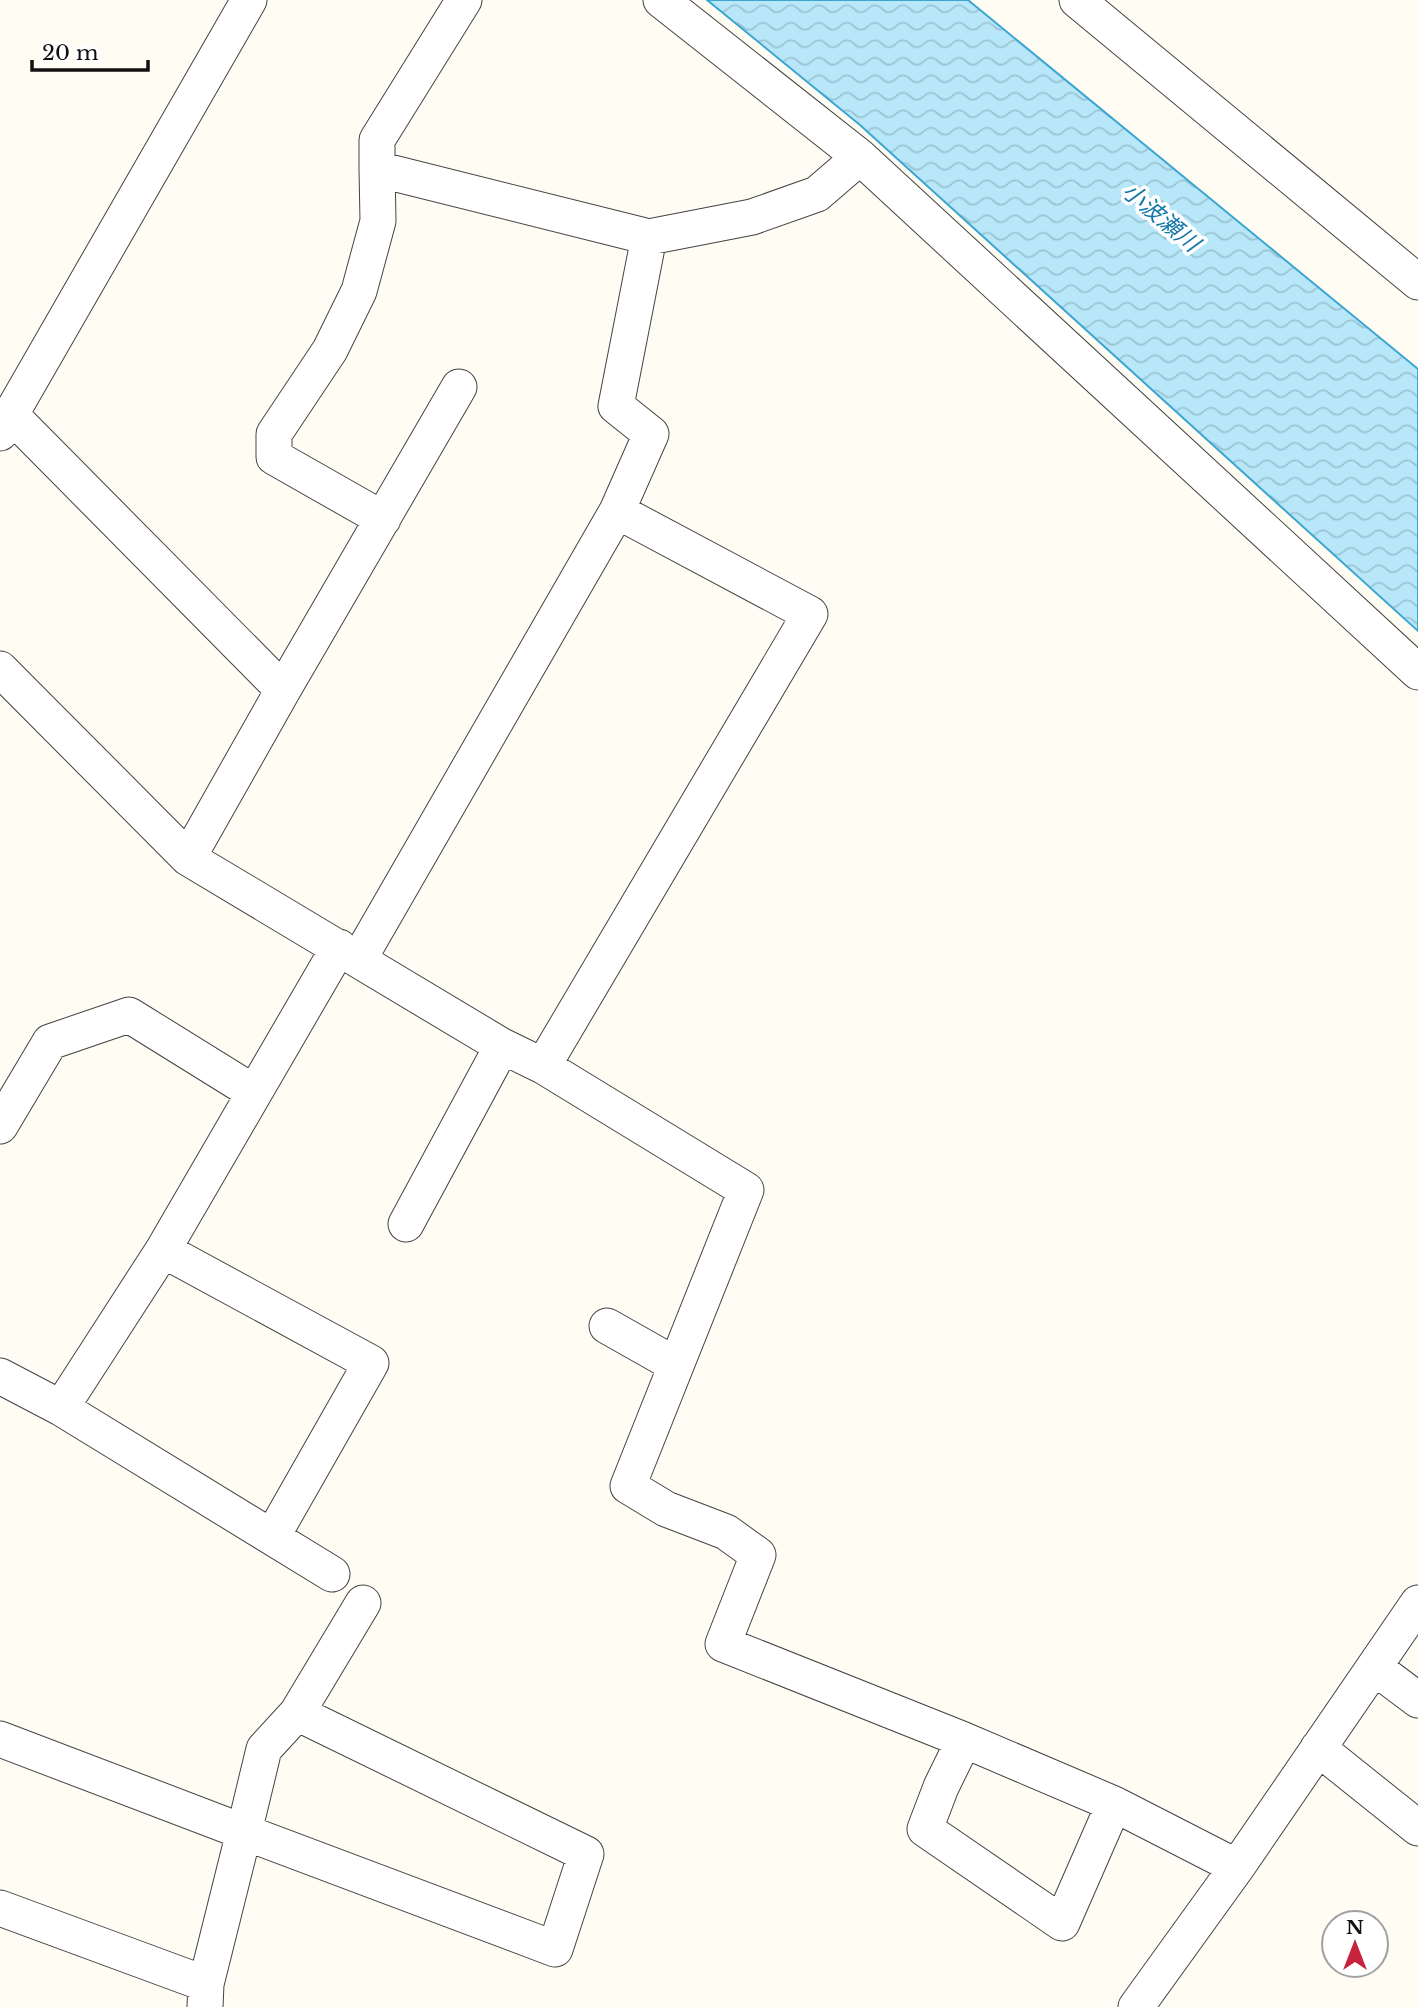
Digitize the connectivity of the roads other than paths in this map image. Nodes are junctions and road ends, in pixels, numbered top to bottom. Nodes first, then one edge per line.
1 (249, 0) edge
2 (464, 0) edge
3 (661, 0) edge
4 (1077, 0) edge
5 (860, 157) junction
6 (377, 169) junction
7 (649, 237) junction
8 (1418, 282) edge
9 (459, 387) dead end
10 (6, 424) edge
11 (617, 511) junction
12 (383, 519) junction
13 (0, 669) edge
14 (1418, 672) edge
15 (283, 690) junction
16 (188, 858) junction
17 (349, 953) junction
18 (502, 1046) junction
19 (543, 1066) junction
20 (253, 1092) junction
21 (0, 1126) edge
22 (406, 1224) dead end
23 (163, 1250) junction
24 (607, 1326) dead end
25 (676, 1365) junction
26 (0, 1376) edge
27 (61, 1408) junction
28 (272, 1537) junction
29 (332, 1574) dead end
30 (363, 1603) dead end
31 (1418, 1603) edge
32 (1374, 1667) junction
33 (1418, 1700) edge
34 (297, 1713) junction
35 (0, 1738) edge
36 (964, 1741) junction
37 (1318, 1748) junction
38 (1114, 1804) junction
39 (1418, 1828) edge
40 (244, 1832) junction
41 (1237, 1867) junction
42 (0, 1908) edge
43 (206, 1995) edge
44 (1136, 2007) edge

1 - 10 street
2 - 6 street
3 - 5 street
4 - 8 street
5 - 7 street
5 - 14 street
6 - 7 street
6 - 12 street
7 - 11 street
9 - 12 street
10 - 15 street
11 - 17 street
11 - 19 street
12 - 15 street
13 - 16 street
15 - 16 street
16 - 17 street
17 - 18 street
17 - 20 street
18 - 19 street
18 - 22 street
19 - 25 street
20 - 21 street
20 - 23 street
23 - 27 street
23 - 28 street
24 - 25 street
25 - 36 street
26 - 27 street
27 - 28 street
28 - 29 street
30 - 34 street
31 - 32 street
32 - 33 street
32 - 37 street
34 - 40 street
34 - 40 street
35 - 40 street
36 - 38 street
36 - 38 street
37 - 39 street
37 - 41 street
38 - 41 street
40 - 43 street
41 - 44 street
42 - 43 street

